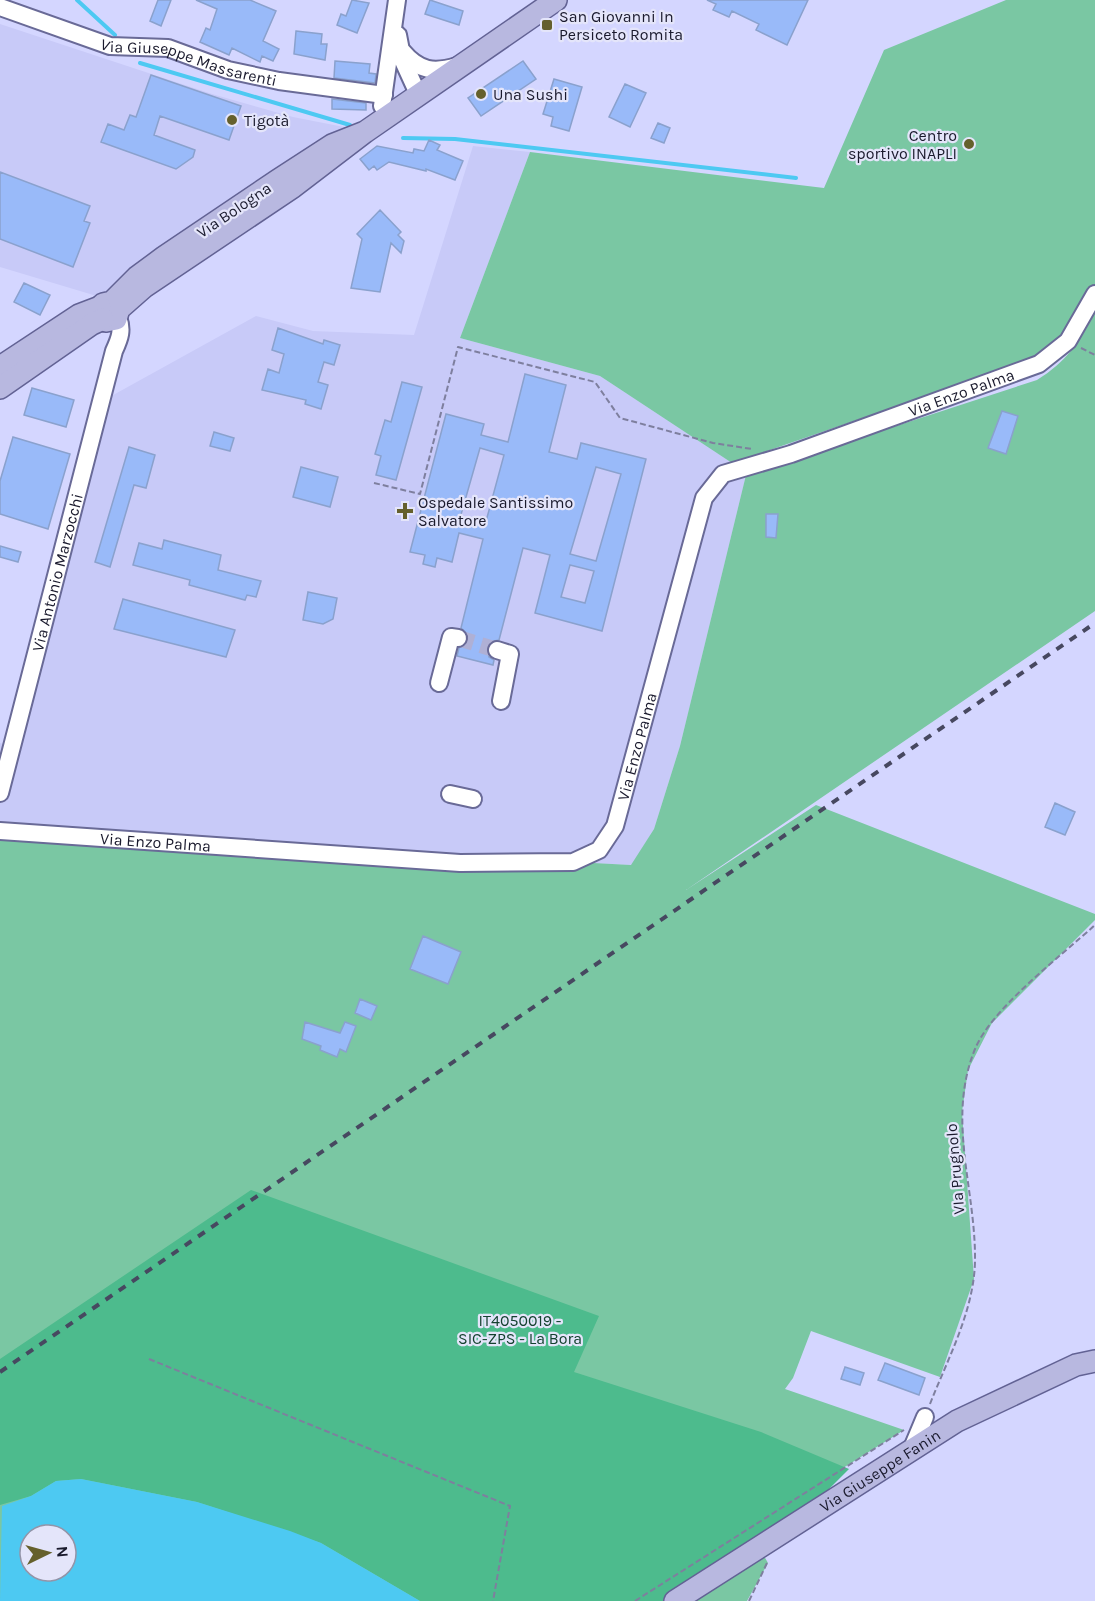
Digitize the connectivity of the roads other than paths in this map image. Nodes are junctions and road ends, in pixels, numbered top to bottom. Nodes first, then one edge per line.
1 (556, 0) edge
2 (396, 6) edge
3 (0, 7) edge
4 (399, 49) junction
5 (461, 65) junction
6 (386, 77) junction
7 (384, 95) junction
8 (413, 100) junction
9 (373, 127) junction
10 (330, 159) junction
11 (307, 161) junction
12 (275, 199) junction
13 (227, 215) junction
14 (1095, 294) edge
15 (110, 312) junction
16 (0, 368) edge
17 (0, 388) edge
18 (458, 639) dead end
19 (497, 650) dead end
20 (439, 682) dead end
21 (501, 701) dead end
22 (0, 793) edge
23 (450, 794) dead end
24 (474, 799) dead end
25 (0, 831) edge
26 (1095, 1361) edge
27 (925, 1417) road end
28 (912, 1448) junction
29 (675, 1601) edge

1 - 5 main road, Via Bologna
2 - 4 street
2 - 6 street
3 - 7 street, Via Giuseppe Massarenti
4 - 5 street
4 - 8 street
5 - 8 main road, Via Bologna
6 - 7 street
6 - 8 street
7 - 9 street
8 - 9 main road, Via Bologna
9 - 10 main road, Via Bologna
9 - 11 main road, Via Bologna
10 - 11 street
10 - 12 main road, Via Bologna
11 - 13 main road, Via Bologna
12 - 13 street
12 - 15 main road, Via Bologna
13 - 15 main road, Via Bologna
14 - 25 street, Via Enzo Palma
15 - 16 main road, Via Bologna
15 - 17 main road, Via Bologna
15 - 22 street, Via Antonio Marzocchi
18 - 20 street
19 - 21 street
23 - 24 street
26 - 28 main road, Via Giuseppe Fanin
27 - 28 street
28 - 29 main road, Via Giuseppe Fanin

